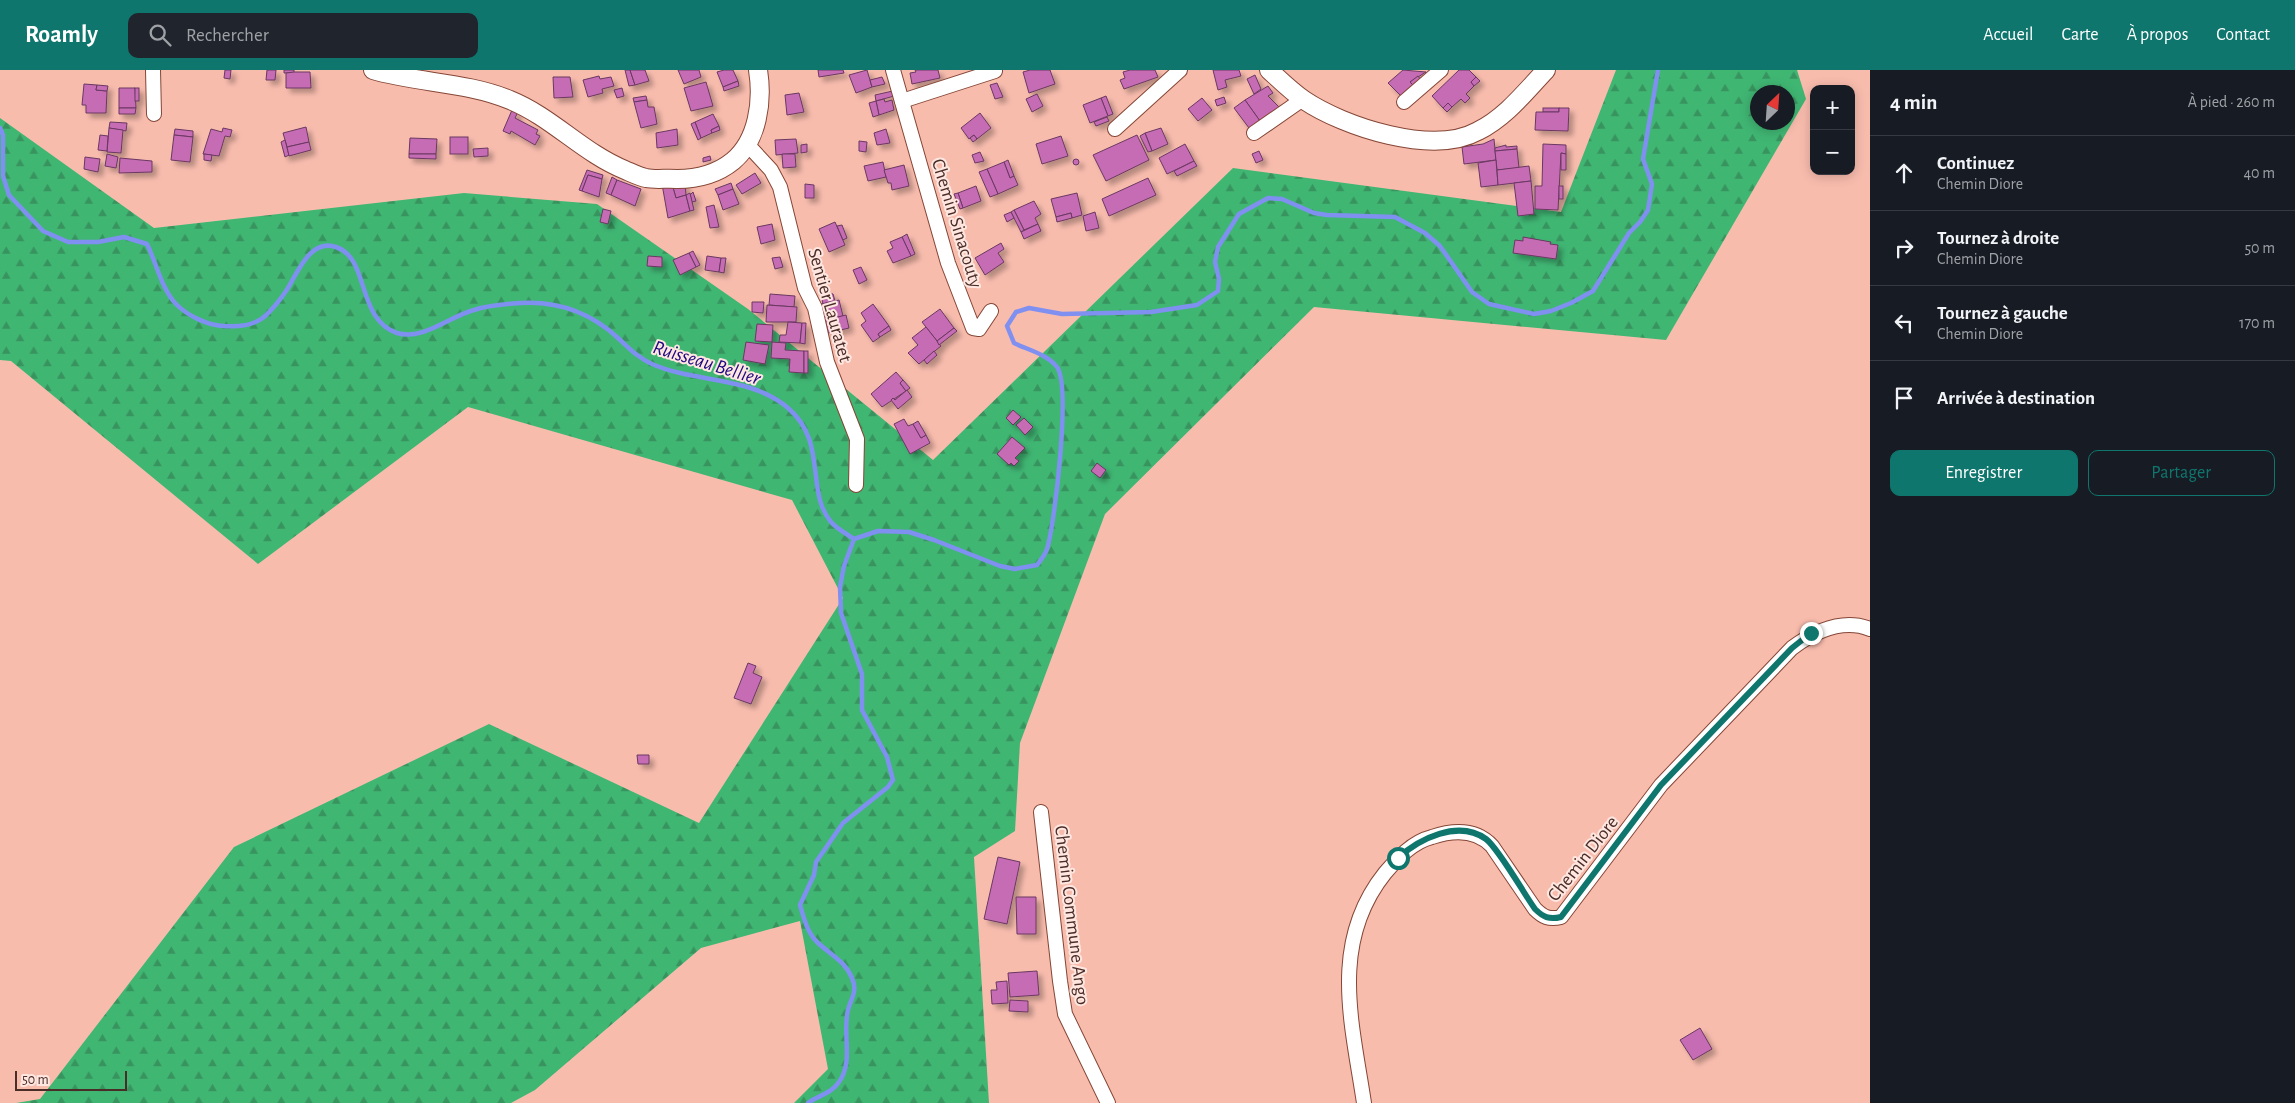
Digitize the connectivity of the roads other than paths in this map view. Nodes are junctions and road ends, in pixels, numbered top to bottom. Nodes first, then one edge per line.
1 (153, 70) edge
2 (373, 70) edge
3 (758, 70) edge
4 (893, 70) edge
5 (1180, 70) edge
6 (1269, 70) edge
7 (1441, 70) edge
8 (1546, 70) edge
9 (995, 71) edge
10 (1302, 99) junction
11 (902, 101) junction
12 (1404, 102) dead end
13 (154, 114) dead end
14 (1114, 129) dead end
15 (1254, 133) dead end
16 (747, 144) junction
17 (991, 311) dead end
18 (856, 485) dead end
19 (1870, 629) edge
20 (1041, 812) dead end
21 (1108, 1103) edge
22 (1364, 1103) edge

1 - 13 street
2 - 16 street
3 - 16 street
4 - 11 street, Chemin Sinacouty
5 - 14 street
6 - 10 street
7 - 12 street
8 - 10 street
9 - 11 street
10 - 15 street
11 - 17 street, Chemin Sinacouty
16 - 18 street, Sentier Lauratet
19 - 22 street, Chemin Diore
20 - 21 street, Chemin Commune Ango

